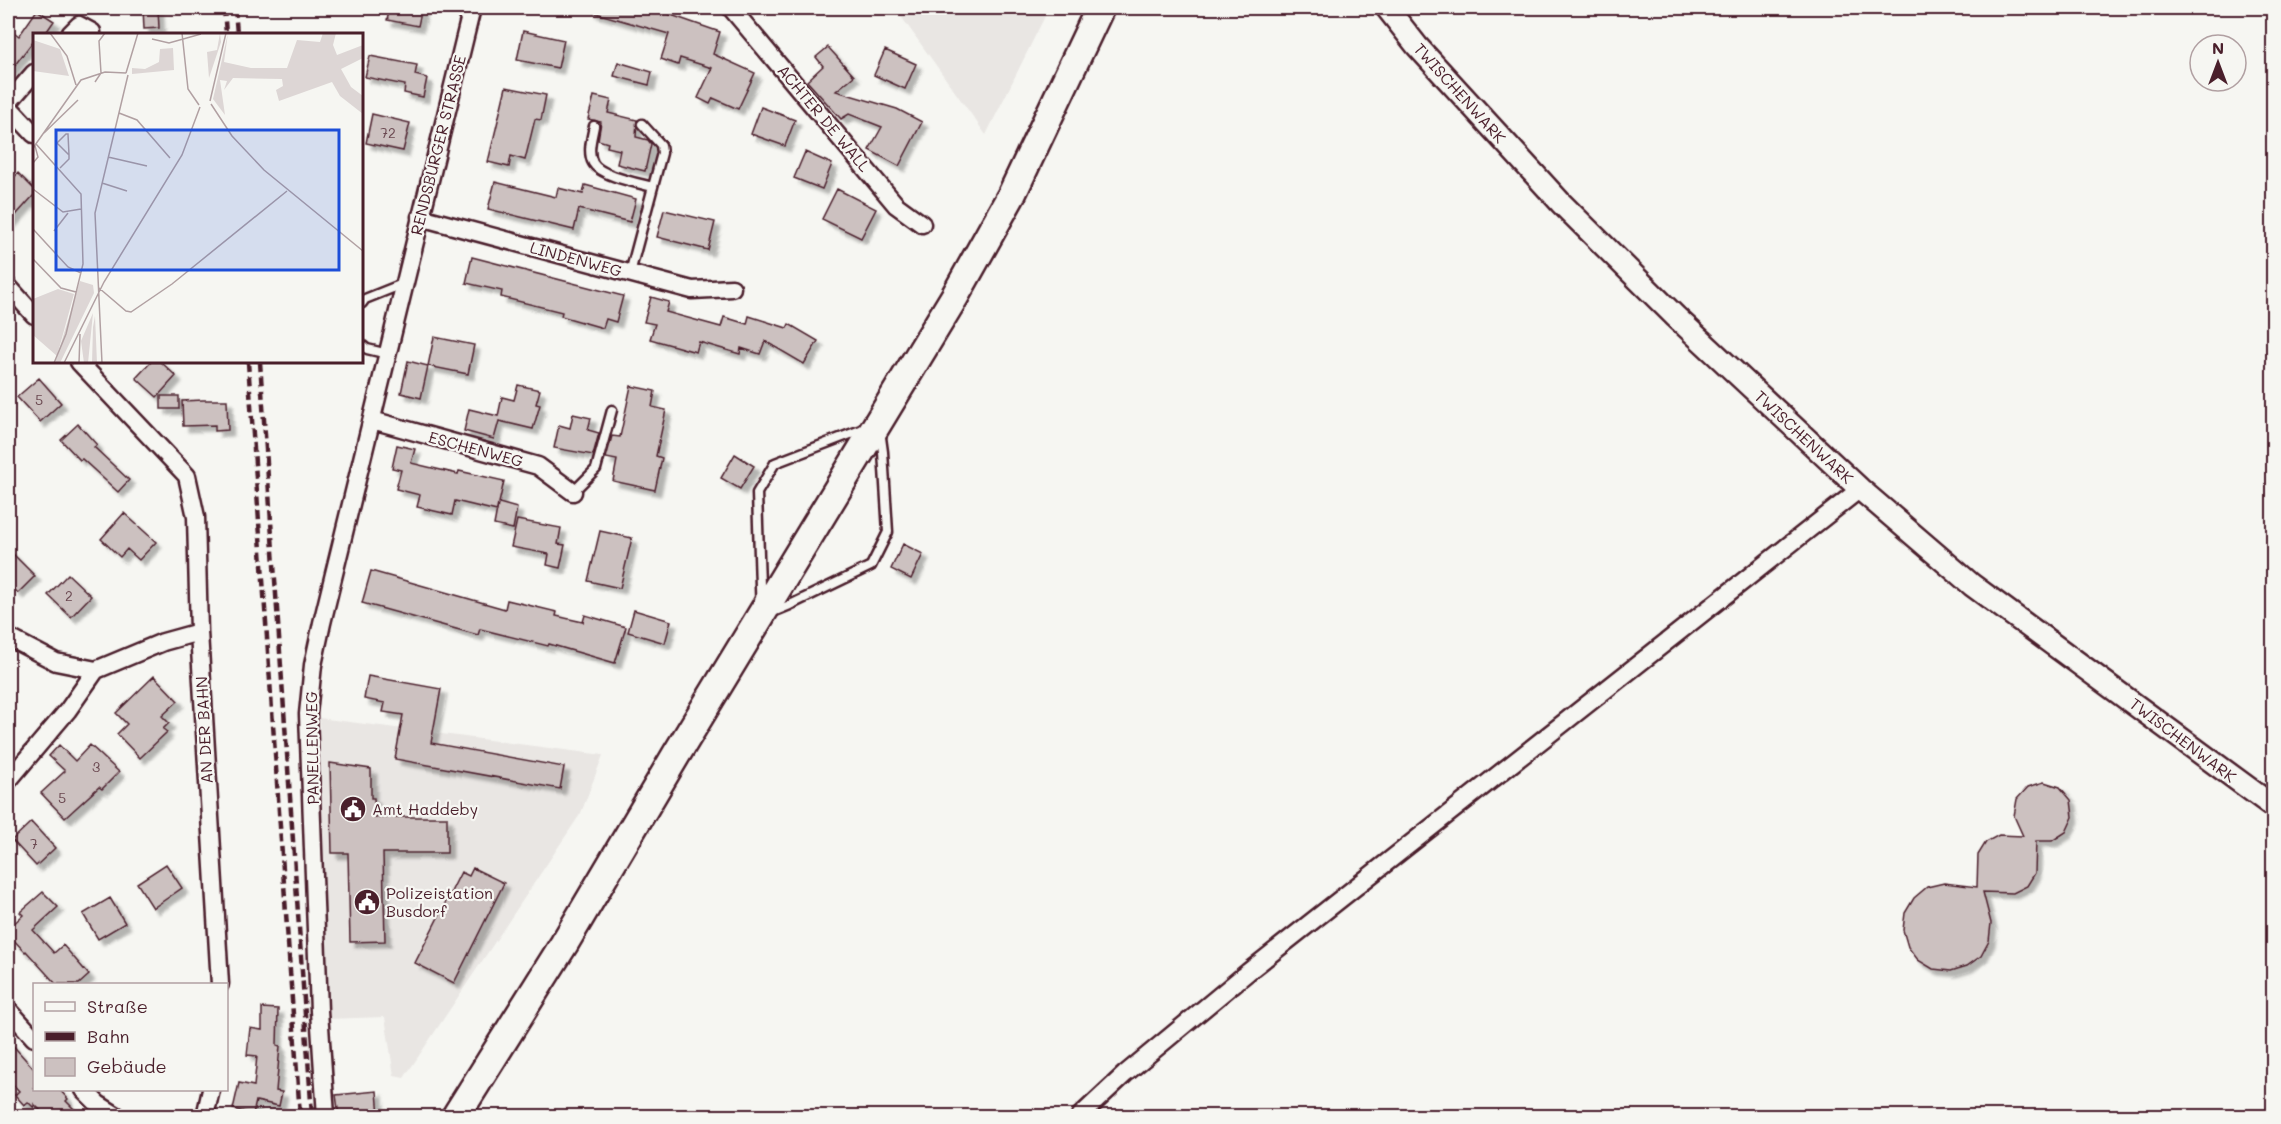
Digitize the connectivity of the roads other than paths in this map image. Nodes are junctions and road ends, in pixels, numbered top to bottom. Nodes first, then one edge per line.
1 (472, 8) edge
2 (731, 8) edge
3 (1100, 8) edge
4 (1387, 8) edge
5 (71, 33) edge
6 (92, 33) edge
7 (33, 74) edge
8 (8, 105) edge
9 (642, 124) dead end
10 (594, 126) dead end
11 (33, 133) edge
12 (653, 187) junction
13 (420, 217) junction
14 (922, 224) dead end
15 (630, 273) junction
16 (405, 283) junction
17 (8, 286) edge
18 (732, 288) dead end
19 (363, 302) edge
20 (32, 307) edge
21 (363, 346) edge
22 (388, 354) junction
23 (80, 363) edge
24 (612, 410) dead end
25 (372, 420) junction
26 (879, 423) junction
27 (1860, 489) junction
28 (573, 492) joint
29 (761, 617) junction
30 (199, 632) junction
31 (8, 637) edge
32 (96, 670) junction
33 (8, 781) edge
34 (2274, 807) edge
35 (220, 983) edge
36 (8, 1009) edge
37 (33, 1037) edge
38 (86, 1091) edge
39 (211, 1091) edge
40 (117, 1116) edge
41 (206, 1116) edge
42 (326, 1116) edge
43 (456, 1116) edge
44 (1080, 1116) edge

1 - 13 street, RENDSBURGER STRASSE
2 - 14 street, ACHTER DE WALL
3 - 26 main road
4 - 27 street, TWISCHENWARK
5 - 6 street
7 - 8 street
8 - 11 street
9 - 12 lane
10 - 12 lane
12 - 15 lane
13 - 15 street, LINDENWEG
13 - 16 street, RENDSBURGER STRASSE
15 - 18 street, LINDENWEG
16 - 19 lane
16 - 22 street, PANELLENWEG
17 - 20 street
21 - 22 lane
22 - 25 street, PANELLENWEG
23 - 30 street, AN DER BAHN
24 - 28 lane
25 - 28 street, ESCHENWEG
25 - 42 street, PANELLENWEG
26 - 29 main road
26 - 29 lane
26 - 29 lane
27 - 34 street, TWISCHENWARK
27 - 44 street
29 - 43 main road
30 - 32 street
30 - 35 street, AN DER BAHN
31 - 32 street
32 - 33 street
36 - 37 street
38 - 40 street
39 - 41 street

